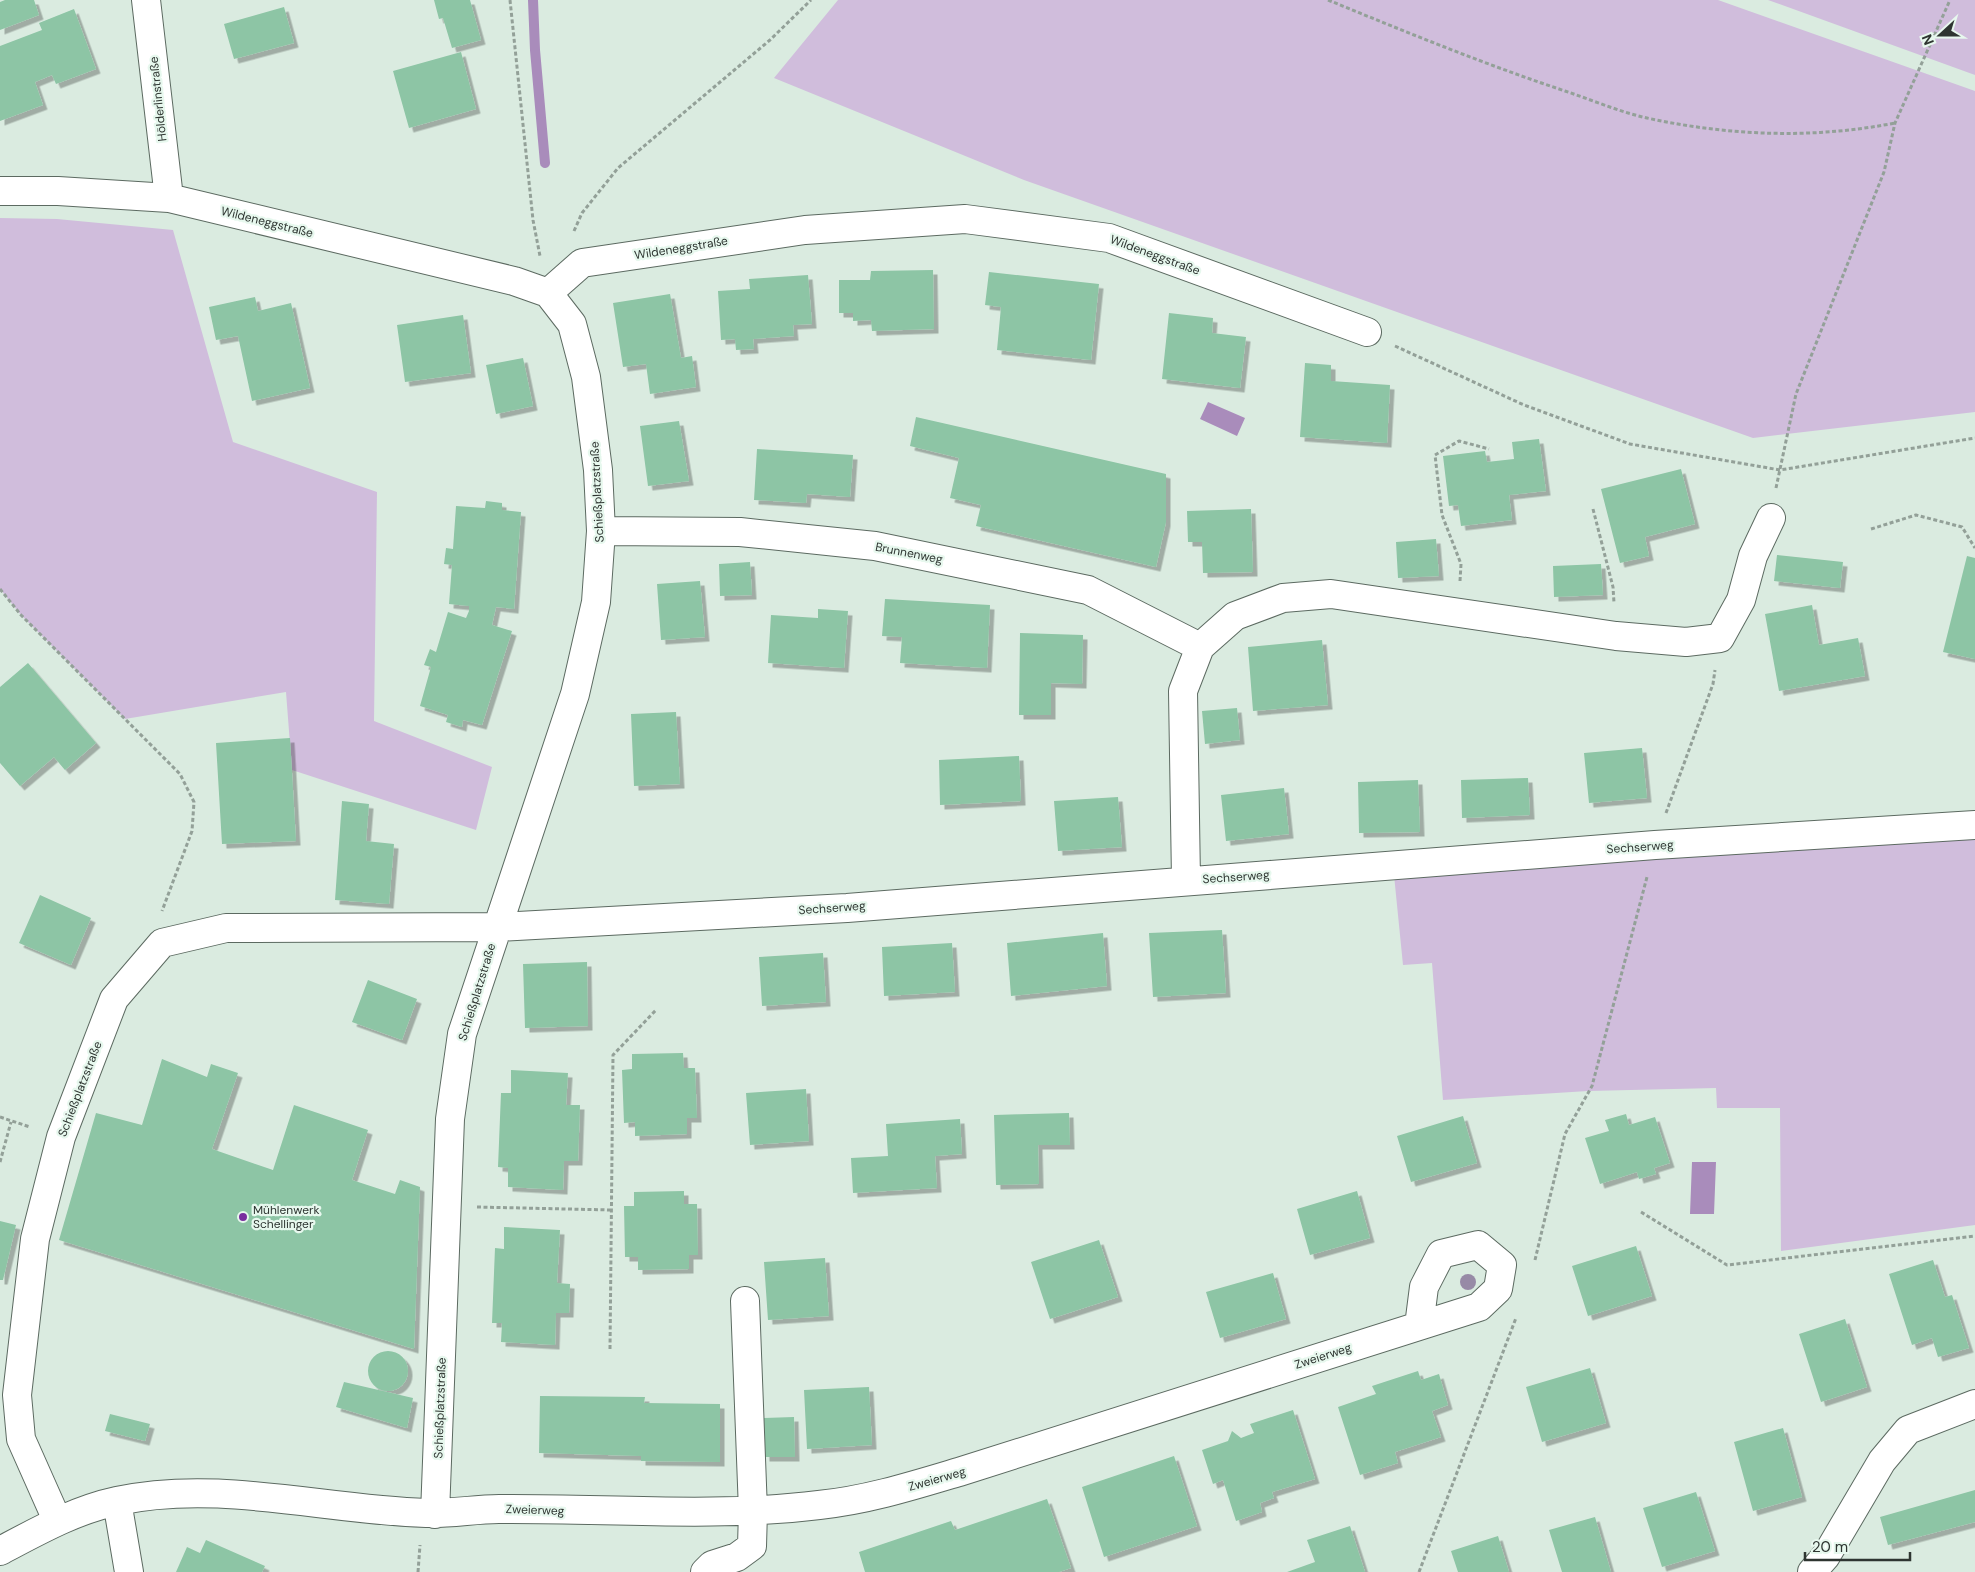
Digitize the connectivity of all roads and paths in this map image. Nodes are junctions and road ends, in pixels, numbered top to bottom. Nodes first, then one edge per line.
1 (146, 0) edge
2 (510, 0) edge
3 (811, 0) edge
4 (1328, 0) edge
5 (1950, 0) edge
6 (1896, 123) junction
7 (0, 191) edge
8 (169, 198) junction
9 (571, 240) dead end
10 (548, 294) junction
11 (1366, 332) joint
12 (1975, 438) edge
13 (1489, 449) dead end
14 (1780, 470) junction
15 (1592, 509) dead end
16 (1771, 518) joint
17 (1870, 529) dead end
18 (601, 531) junction
19 (1975, 548) edge
20 (0, 589) edge
21 (1458, 612) junction
22 (1616, 636) junction
23 (1200, 647) junction
24 (1713, 684) dead end
25 (1664, 818) dead end
26 (1975, 825) edge
27 (1648, 873) dead end
28 (1186, 880) junction
29 (497, 927) junction
30 (162, 943) junction
31 (656, 1010) dead end
32 (0, 1117) edge
33 (11, 1122) junction
34 (25, 1125) dead end
35 (0, 1162) edge
36 (448, 1206) junction
37 (612, 1210) junction
38 (1641, 1212) dead end
39 (1975, 1236) edge
40 (1541, 1244) dead end
41 (745, 1301) dead end
42 (1419, 1326) dead end
43 (1513, 1326) dead end
44 (610, 1350) dead end
45 (1975, 1404) edge
46 (117, 1501) junction
47 (753, 1511) junction
48 (435, 1514) junction
49 (57, 1520) junction
50 (0, 1551) edge
51 (129, 1572) edge
52 (705, 1572) edge
53 (1418, 1572) edge
54 (1812, 1572) edge

1 - 8 street, Hölderlinstraße
2 - 10 path
3 - 9 path
4 - 6 path
5 - 6 path
6 - 14 path
7 - 8 street, Wildeneggstraße
8 - 10 street, Wildeneggstraße
10 - 11 street, Wildeneggstraße
10 - 18 street, Schießplatzstraße
11 - 14 path
12 - 14 path
13 - 21 path
14 - 16 path
15 - 22 path
16 - 22 street
17 - 19 path
18 - 23 street, Brunnenweg
18 - 29 street, Schießplatzstraße
20 - 30 path
21 - 22 street
21 - 23 street
23 - 28 street
24 - 25 path
26 - 28 street, Sechserweg
27 - 40 path
28 - 29 street, Sechserweg
29 - 30 street, Schießplatzstraße
29 - 36 street, Schießplatzstraße
30 - 49 street, Schießplatzstraße
31 - 37 path
32 - 33 path
33 - 34 path
33 - 35 path
36 - 37 path
36 - 48 street, Schießplatzstraße
37 - 44 path
38 - 39 path
41 - 47 street
42 - 47 street, Zweierweg
43 - 53 path
45 - 54 street
46 - 48 street
46 - 49 street
46 - 51 street
47 - 48 street, Zweierweg
47 - 52 street
49 - 50 street

